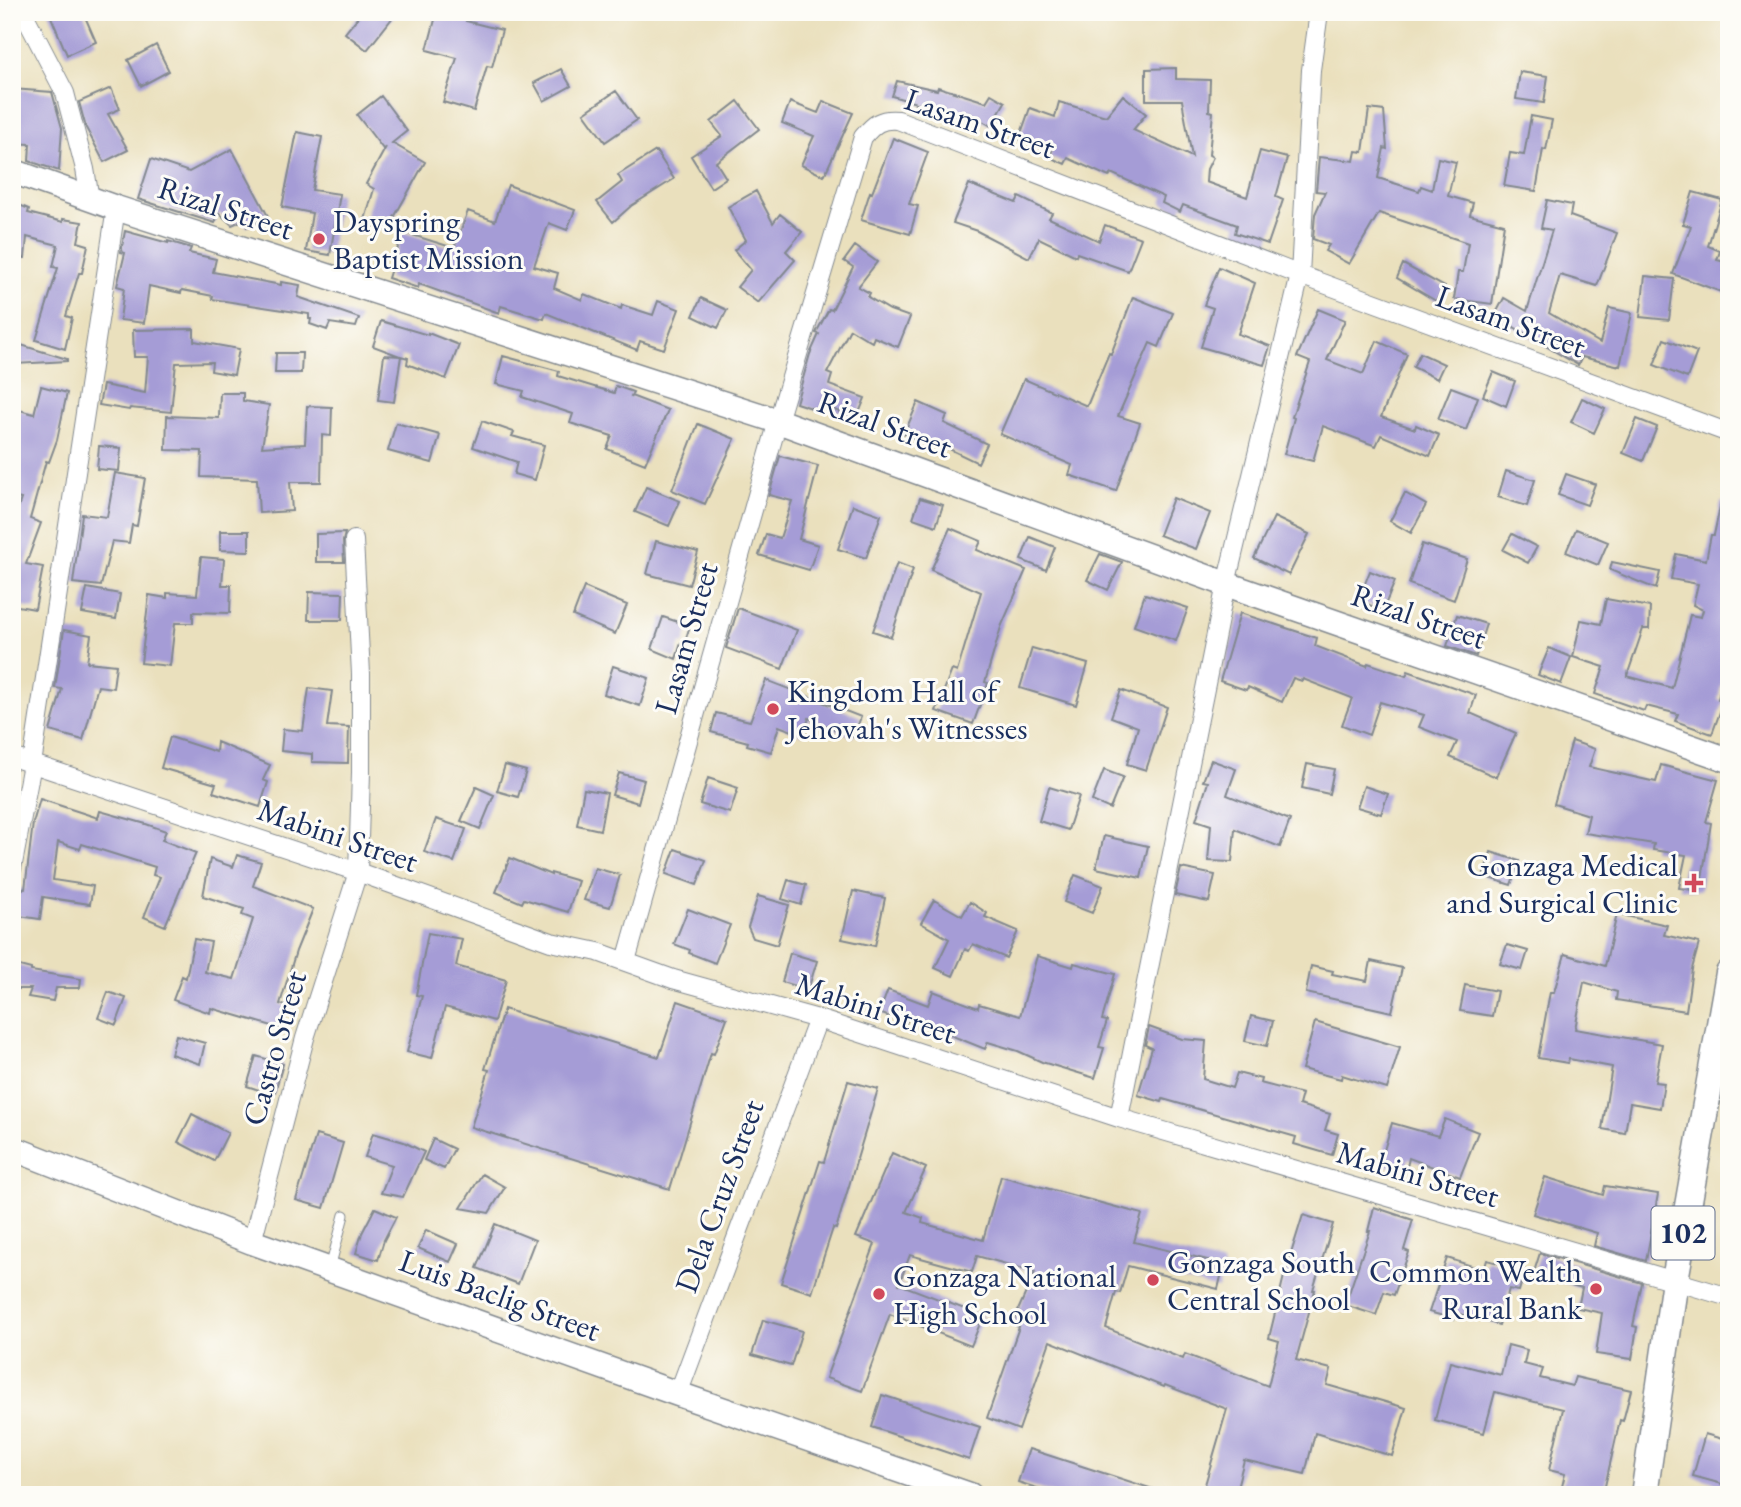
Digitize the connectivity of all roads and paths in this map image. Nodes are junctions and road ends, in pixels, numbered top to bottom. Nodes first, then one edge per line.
1 (23, 12) edge
2 (1319, 12) edge
3 (12, 172) edge
4 (90, 199) junction
5 (116, 208) junction
6 (1300, 275) junction
7 (778, 421) junction
8 (1729, 433) edge
9 (355, 540) dead end
10 (1226, 584) junction
11 (12, 757) edge
12 (1729, 760) edge
13 (32, 764) junction
14 (12, 869) edge
15 (358, 872) junction
16 (626, 961) junction
17 (1729, 973) edge
18 (818, 1019) junction
19 (1118, 1118) junction
20 (12, 1148) edge
21 (344, 1215) dead end
22 (252, 1242) junction
23 (330, 1269) junction
24 (1675, 1280) junction
25 (1729, 1297) edge
26 (678, 1394) junction
27 (970, 1495) edge
28 (1644, 1495) edge

1 - 4 street
2 - 6 street
3 - 4 street, Rizal Street
4 - 5 street, Rizal Street
5 - 7 street, Rizal Street
5 - 13 street
6 - 7 street, Lasam Street
6 - 8 street, Lasam Street
6 - 10 street
7 - 10 street, Rizal Street
7 - 16 street, Lasam Street
9 - 15 street, Castro Street
10 - 12 street, Rizal Street
10 - 19 street
11 - 13 street, Mabini Street
13 - 14 street
13 - 15 street, Mabini Street
15 - 16 street, Mabini Street
15 - 22 street, Castro Street
16 - 18 street, Mabini Street
17 - 24 main road, 102
18 - 19 street, Mabini Street
18 - 26 street, Dela Cruz Street
19 - 24 street, Mabini Street
20 - 22 street, Luis Baclig Street
21 - 23 lane
22 - 23 street, Luis Baclig Street
23 - 26 street, Luis Baclig Street
24 - 25 street, Mabini Street
24 - 28 main road, 102
26 - 27 street, Luis Baclig Street

